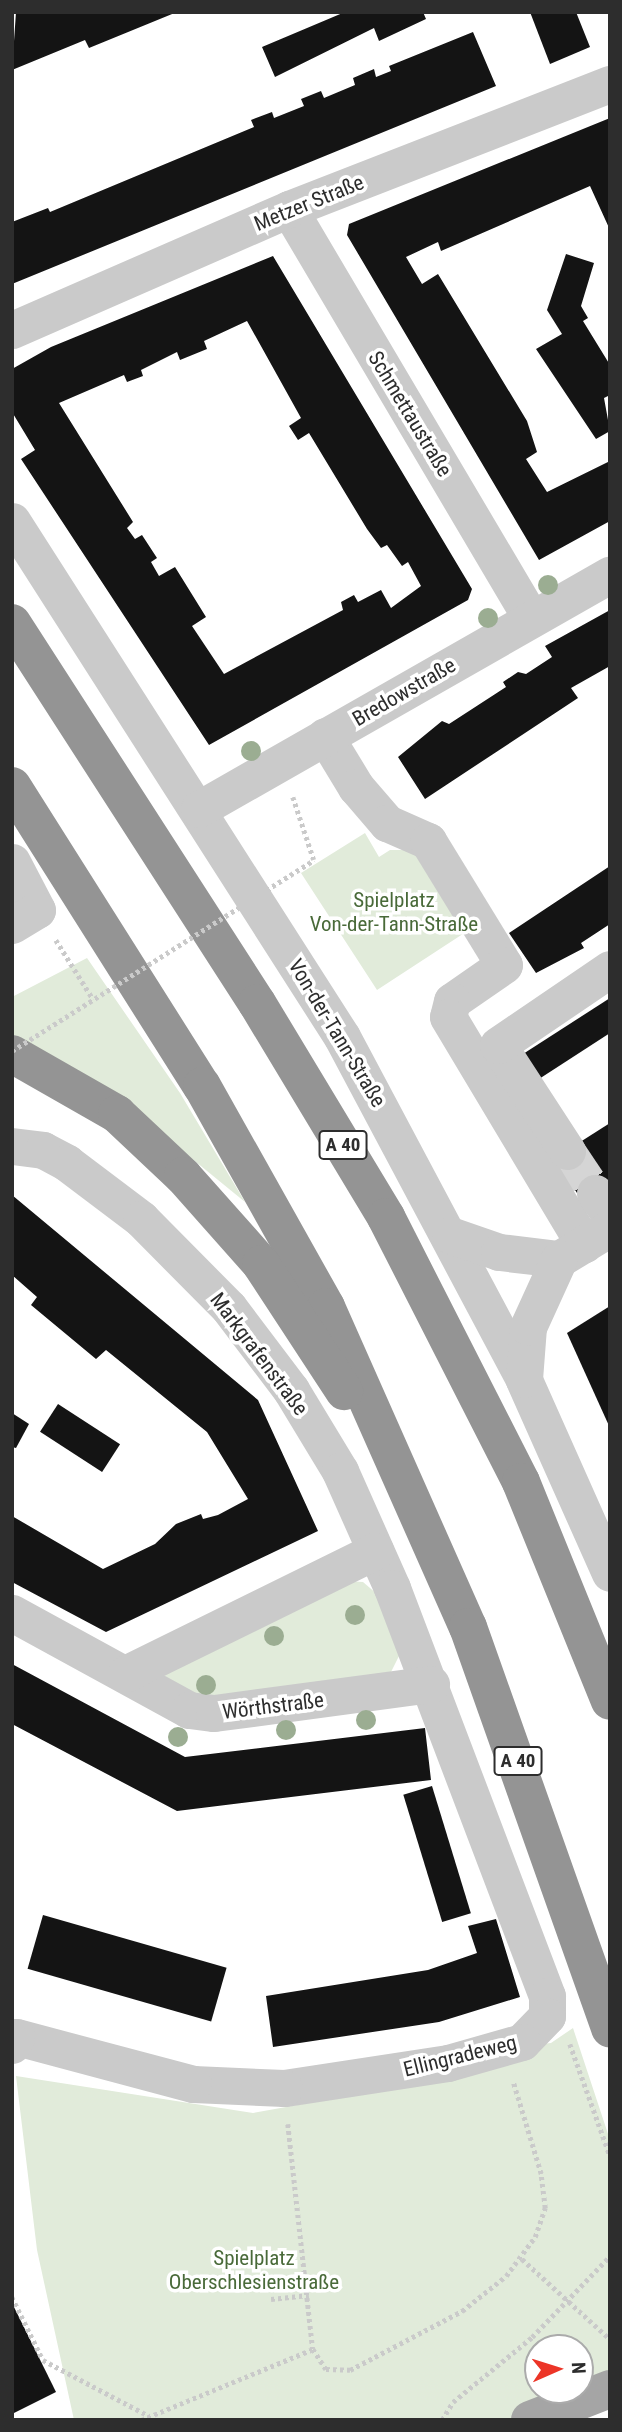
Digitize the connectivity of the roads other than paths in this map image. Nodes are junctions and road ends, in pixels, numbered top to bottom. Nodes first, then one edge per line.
1 (610, 84) edge
2 (289, 209) junction
3 (12, 330) edge
4 (12, 521) edge
5 (610, 575) edge
6 (531, 619) junction
7 (12, 623) edge
8 (325, 736) junction
9 (12, 786) edge
10 (199, 809) junction
11 (12, 862) edge
12 (24, 917) edge
13 (610, 969) edge
14 (12, 1053) edge
15 (12, 1146) edge
16 (567, 1151) tunnel mouth
17 (450, 1235) junction
18 (594, 1238) edge
19 (524, 1380) junction
20 (414, 1498) junction
21 (375, 1550) junction
22 (610, 1573) edge
23 (12, 1613) edge
24 (125, 1674) junction
25 (431, 1684) junction
26 (610, 1701) edge
27 (610, 2029) edge
28 (14, 2041) edge
29 (610, 2389) edge
30 (530, 2420) edge

1 - 2 street, Metzer Straße
2 - 3 street, Metzer Straße
2 - 6 street, Schmettaustraße
4 - 10 street, Von-der-Tann-Straße
5 - 6 street, Bredowstraße
6 - 8 street, Bredowstraße
7 - 26 highway, A 40
8 - 10 street, Bredowstraße
8 - 18 street
9 - 20 highway, A 40
10 - 17 street, Von-der-Tann-Straße
11 - 12 street
13 - 16 street
14 - 20 highway
15 - 21 street, Markgrafenstraße
17 - 18 street
17 - 19 street, Von-der-Tann-Straße
18 - 19 street
19 - 22 street, Von-der-Tann-Straße
20 - 27 highway, A 40
21 - 24 street
21 - 25 street, Markgrafenstraße
23 - 24 street, Wörthstraße
24 - 25 street, Wörthstraße
25 - 28 street, Ellingradeweg
29 - 30 main road

